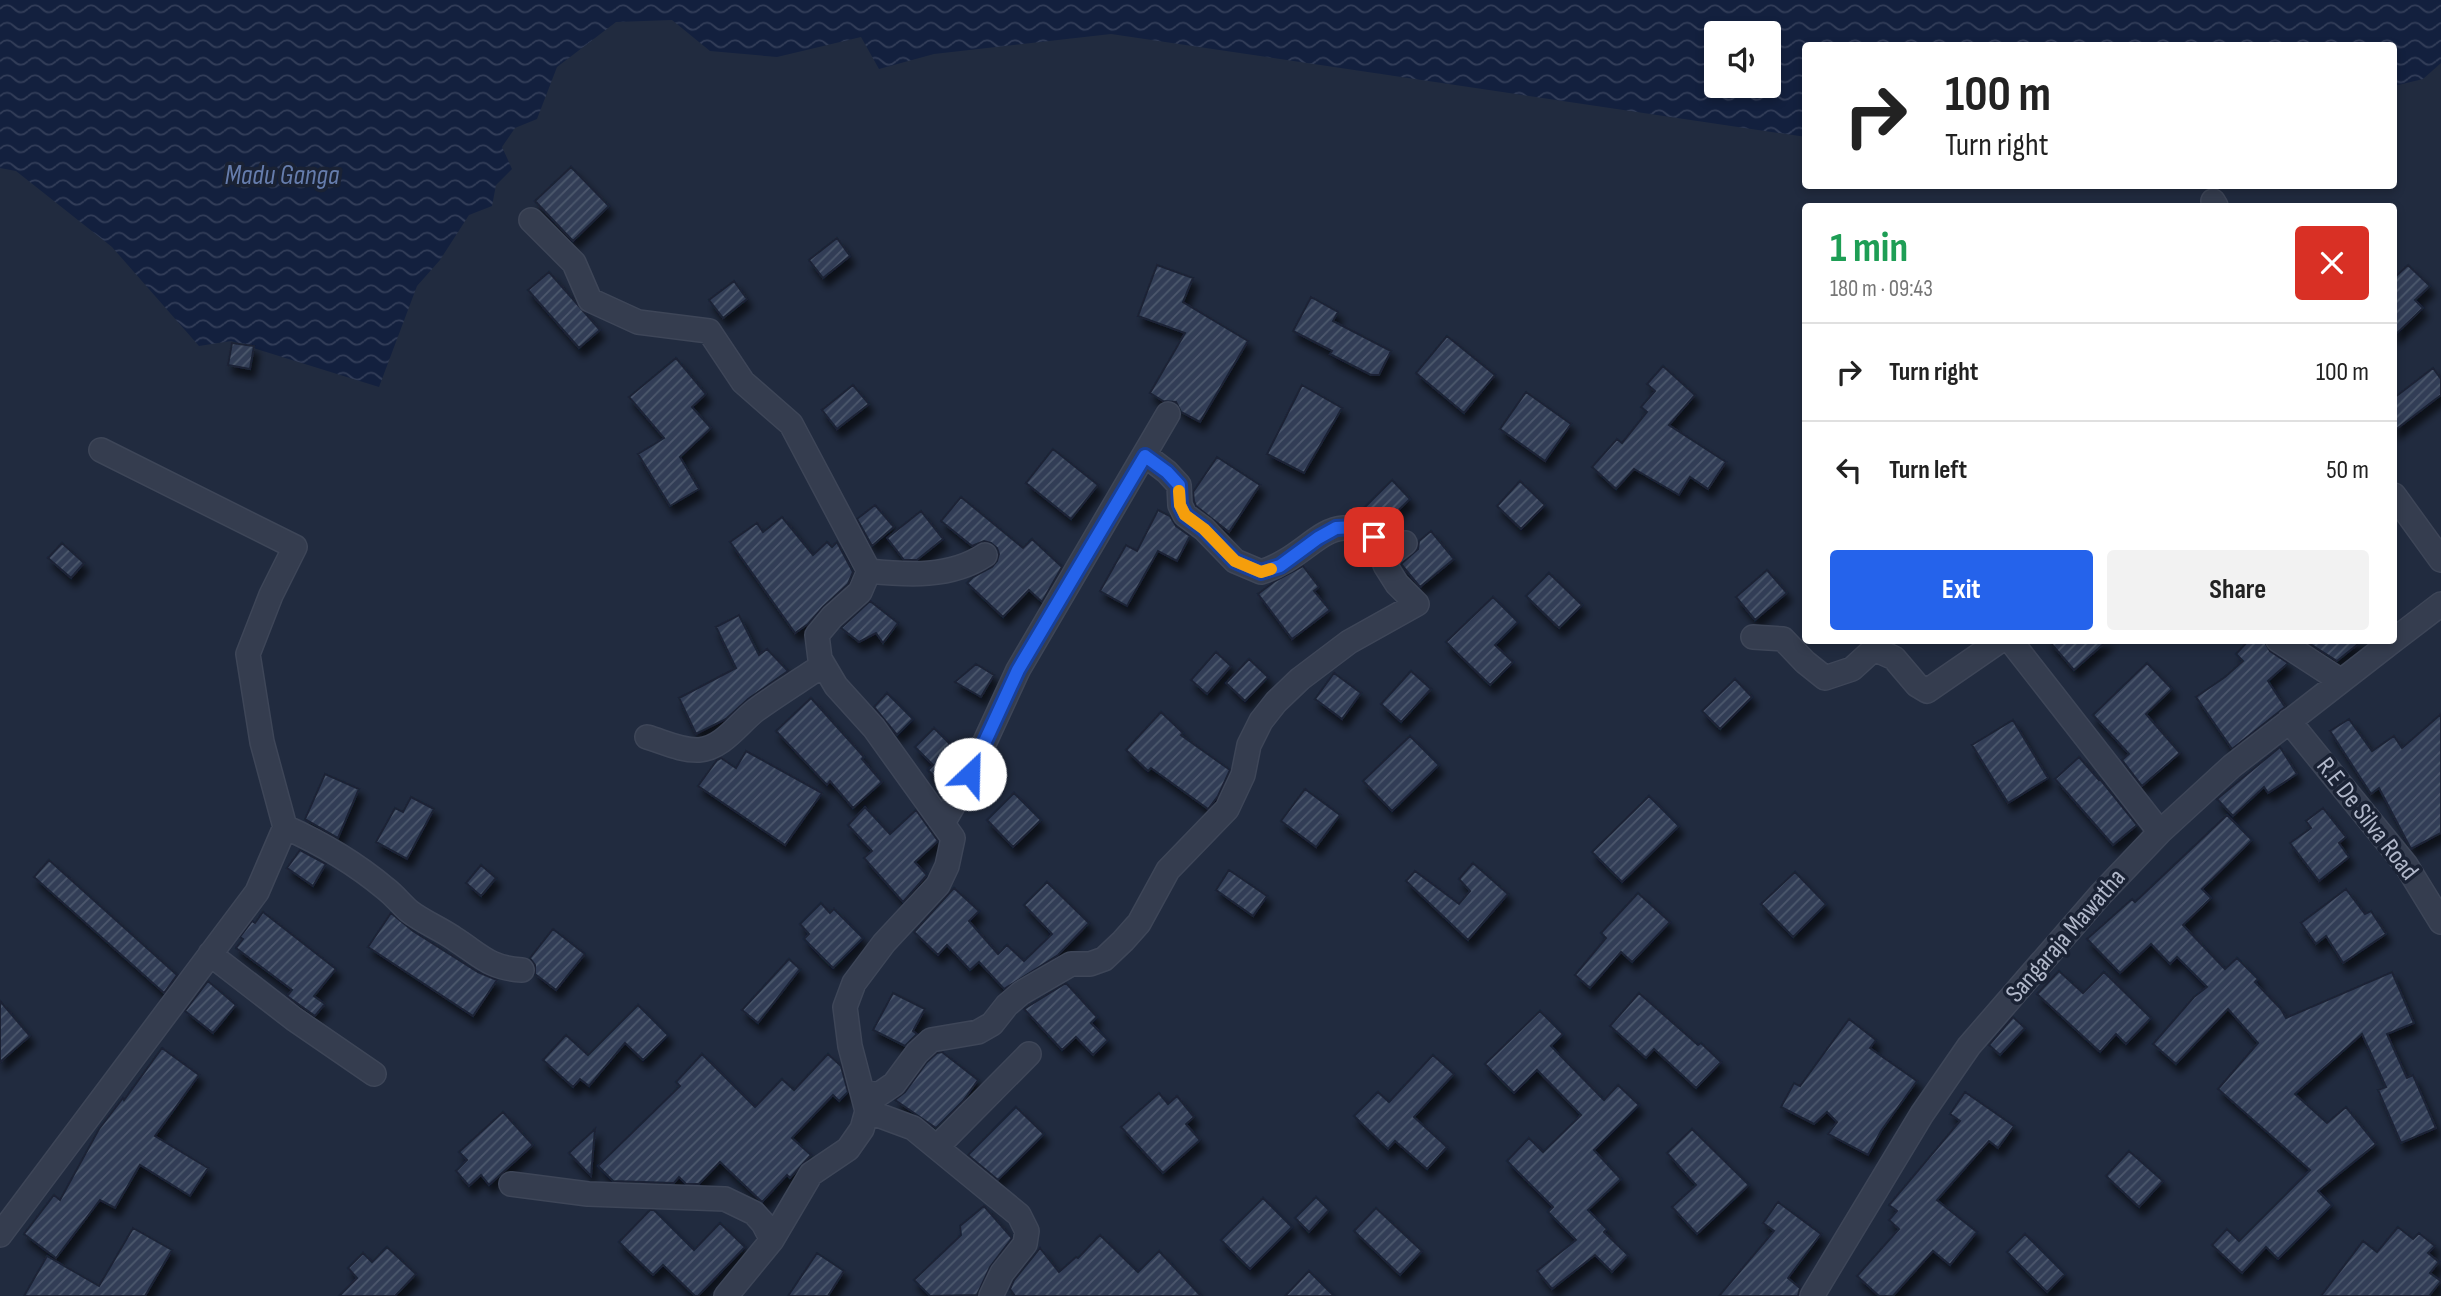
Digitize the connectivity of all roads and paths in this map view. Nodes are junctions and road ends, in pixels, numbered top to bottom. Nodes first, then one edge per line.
1 (531, 220) dead end
2 (1168, 414) dead end
3 (101, 450) dead end
4 (1145, 456) junction
5 (2397, 499) edge
6 (985, 555) dead end
7 (2441, 560) edge
8 (869, 571) junction
9 (2441, 604) edge
10 (1753, 637) dead end
11 (2397, 638) edge
12 (1995, 644) edge
13 (2013, 644) edge
14 (2284, 644) edge
15 (2389, 644) edge
16 (823, 665) junction
17 (2341, 681) junction
18 (2289, 720) junction
19 (647, 737) dead end
20 (943, 823) junction
21 (285, 827) junction
22 (2160, 832) junction
23 (2441, 922) edge
24 (210, 954) junction
25 (522, 970) dead end
26 (1029, 1054) dead end
27 (374, 1074) dead end
28 (865, 1101) junction
29 (937, 1147) junction
30 (511, 1184) dead end
31 (0, 1235) edge
32 (772, 1240) junction
33 (726, 1296) edge
34 (991, 1296) edge
35 (1812, 1296) edge

1 - 8 street
2 - 4 street
3 - 21 street
4 - 20 street
4 - 28 street
5 - 7 street
6 - 8 street
8 - 16 street
9 - 11 street, Sangaraja Mawatha
10 - 12 street
13 - 22 street
14 - 17 street
15 - 17 street, Sangaraja Mawatha
16 - 19 street
16 - 20 street
17 - 18 street, Sangaraja Mawatha
18 - 22 street, Sangaraja Mawatha
18 - 23 street, R.E De Silva Road
20 - 28 street
21 - 24 street
21 - 25 street
22 - 35 street, Sangaraja Mawatha
24 - 27 street
24 - 31 street
26 - 29 street
28 - 29 street
28 - 32 street
29 - 34 street
30 - 32 street
32 - 33 street

